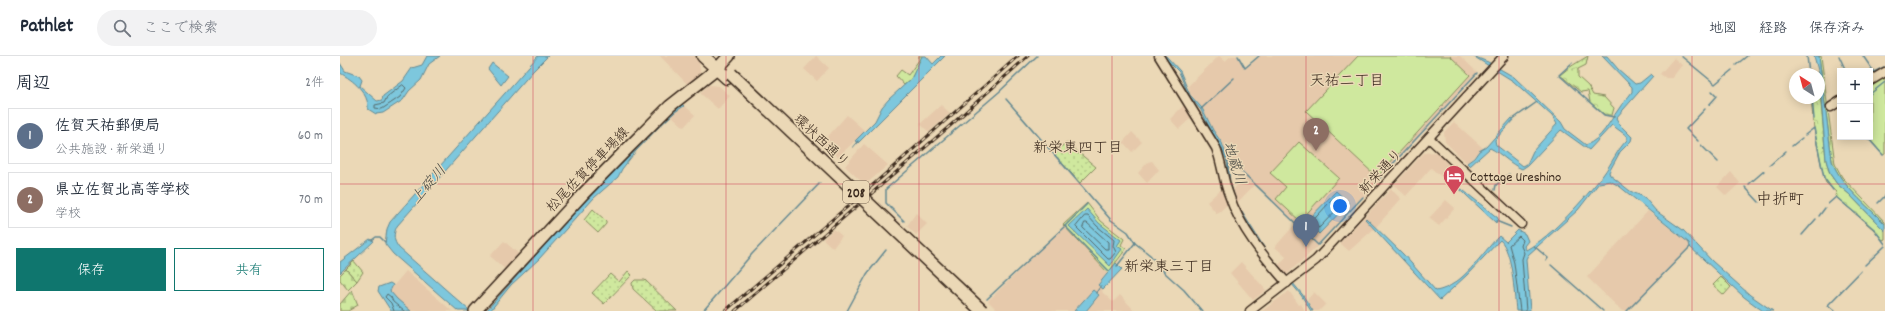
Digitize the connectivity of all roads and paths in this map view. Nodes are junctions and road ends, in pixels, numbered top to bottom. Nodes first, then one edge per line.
1 (703, 56) edge
2 (712, 56) edge
3 (1159, 56) edge
4 (1504, 56) edge
5 (722, 63) edge
6 (1885, 72) edge
7 (729, 76) junction
8 (1873, 79) edge
9 (1837, 103) edge
10 (1831, 107) dead end
11 (1429, 138) junction
12 (1521, 224) dead end
13 (1287, 283) junction
14 (475, 311) edge
15 (972, 311) edge
16 (982, 311) edge
17 (1250, 311) edge

1 - 5 highway, 環状西通り / 208
2 - 5 highway, 環状西通り / 208
3 - 13 street
4 - 11 street, 新栄通り
5 - 7 highway, 環状西通り / 208
5 - 14 main road, 松尾佐賀停車場線
6 - 8 street
7 - 15 highway, 環状西通り / 208
7 - 16 highway, 環状西通り / 208, bridge
9 - 10 street
11 - 12 street
11 - 13 street, 新栄通り
13 - 17 street, 新栄通り

